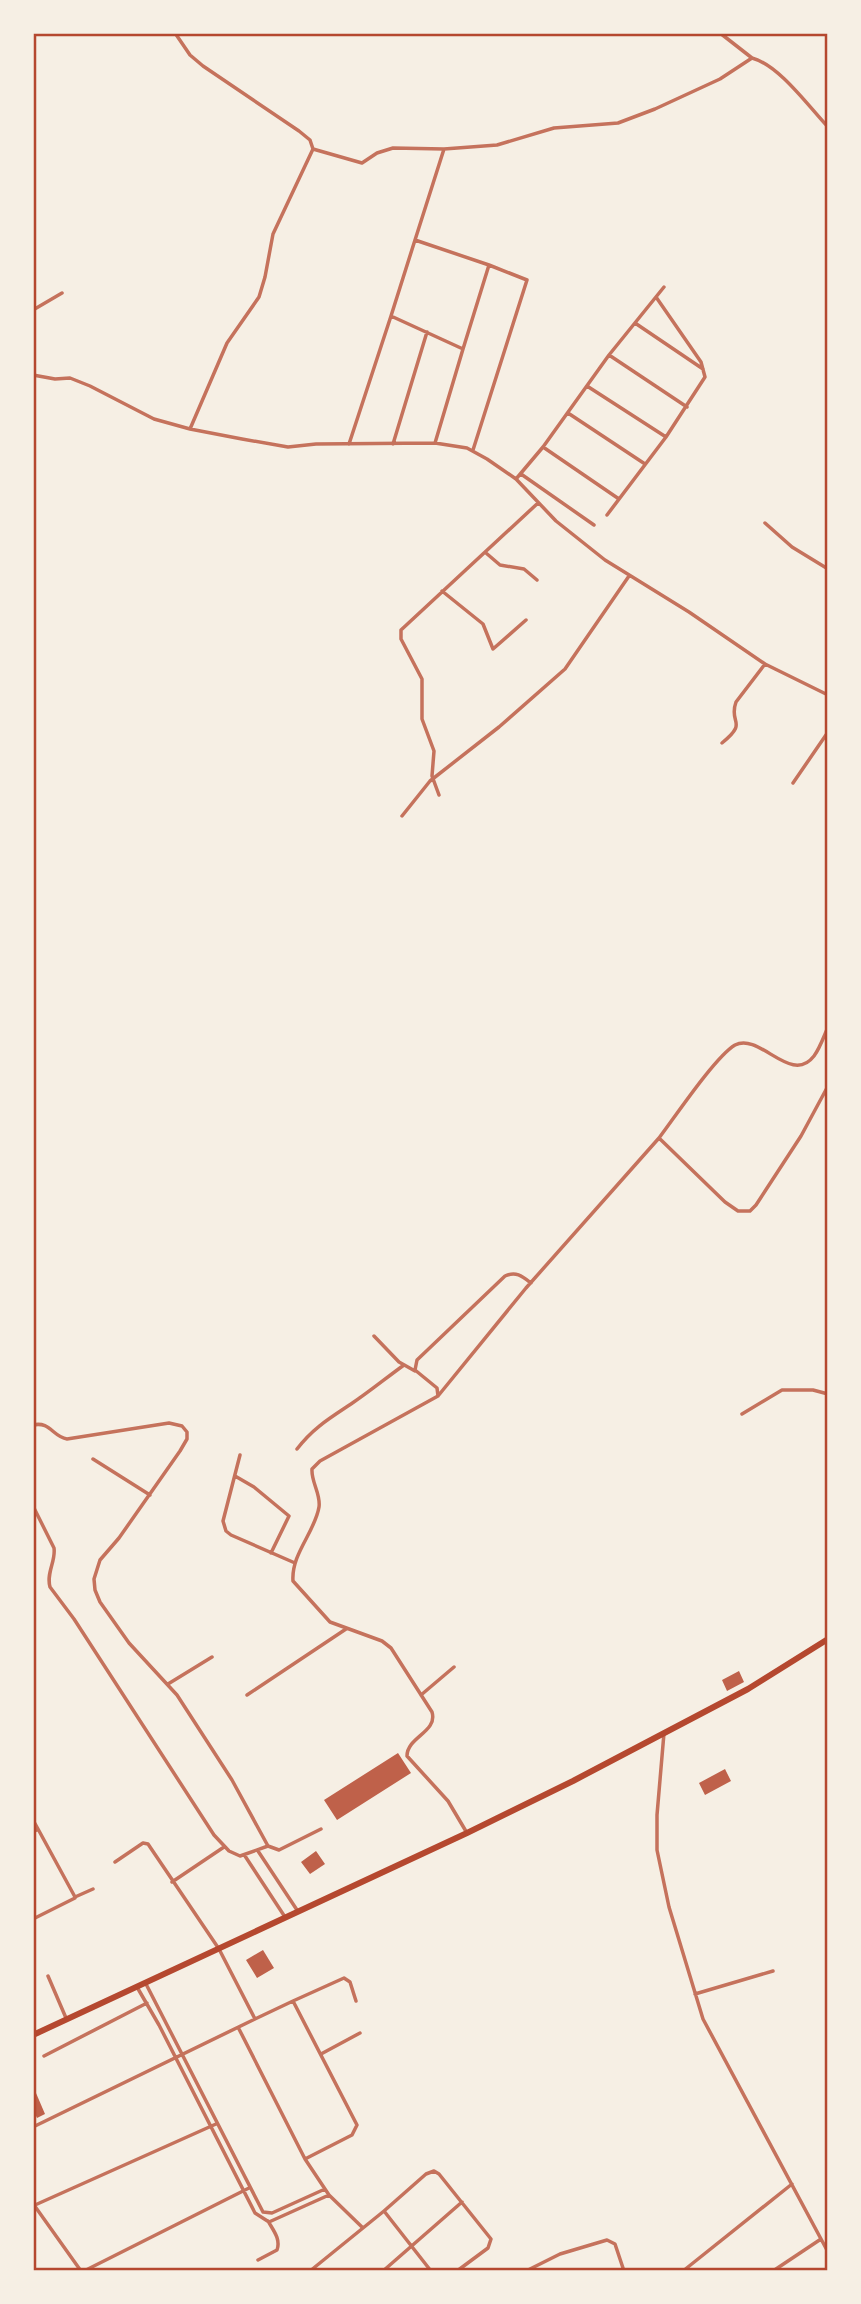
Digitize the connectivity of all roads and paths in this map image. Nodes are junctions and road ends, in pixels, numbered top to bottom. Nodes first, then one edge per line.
1 (175, 33) edge
2 (720, 33) edge
3 (752, 58) junction
4 (828, 127) edge
5 (313, 149) junction
6 (444, 149) junction
7 (415, 240) junction
8 (489, 265) junction
9 (664, 287) dead end
10 (62, 293) dead end
11 (656, 297) junction
12 (33, 310) edge
13 (391, 316) junction
14 (635, 323) junction
15 (427, 332) junction
16 (463, 349) junction
17 (608, 355) junction
18 (705, 370) junction
19 (33, 375) edge
20 (587, 386) junction
21 (687, 407) junction
22 (568, 413) junction
23 (190, 429) junction
24 (666, 438) junction
25 (435, 443) junction
26 (349, 444) junction
27 (393, 444) junction
28 (543, 447) junction
29 (473, 451) junction
30 (645, 464) junction
31 (521, 474) junction
32 (516, 480) junction
33 (619, 499) junction
34 (538, 503) junction
35 (607, 515) dead end
36 (765, 523) dead end
37 (594, 525) dead end
38 (485, 552) junction
39 (828, 569) edge
40 (629, 576) junction
41 (537, 580) dead end
42 (442, 590) junction
43 (526, 620) dead end
44 (765, 664) junction
45 (828, 695) edge
46 (828, 732) edge
47 (722, 743) dead end
48 (432, 778) junction
49 (793, 783) dead end
50 (439, 795) dead end
51 (402, 816) dead end
52 (828, 1027) edge
53 (828, 1086) edge
54 (659, 1138) junction
55 (531, 1283) junction
56 (374, 1336) dead end
57 (404, 1365) junction
58 (416, 1372) junction
59 (828, 1394) edge
60 (439, 1396) junction
61 (742, 1414) dead end
62 (33, 1425) edge
63 (297, 1449) dead end
64 (240, 1455) dead end
65 (93, 1459) dead end
66 (235, 1476) junction
67 (149, 1494) junction
68 (33, 1506) edge
69 (271, 1553) junction
70 (295, 1563) junction
71 (346, 1629) junction
72 (828, 1639) edge
73 (212, 1657) dead end
74 (454, 1667) dead end
75 (168, 1684) junction
76 (247, 1695) dead end
77 (421, 1695) junction
78 (664, 1733) junction
79 (33, 1820) edge
80 (321, 1829) dead end
81 (36, 1830) edge
82 (467, 1833) junction
83 (268, 1846) junction
84 (224, 1847) junction
85 (258, 1851) junction
86 (245, 1856) junction
87 (115, 1862) dead end
88 (172, 1882) junction
89 (93, 1889) dead end
90 (75, 1897) junction
91 (297, 1911) junction
92 (285, 1917) junction
93 (33, 1919) edge
94 (219, 1949) junction
95 (773, 1971) dead end
96 (48, 1976) dead end
97 (146, 1983) junction
98 (137, 1987) junction
99 (695, 1994) junction
100 (293, 2001) junction
101 (356, 2001) dead end
102 (146, 2003) junction
103 (66, 2018) junction
104 (255, 2019) junction
105 (239, 2029) junction
106 (34, 2033) edge
107 (360, 2033) dead end
108 (321, 2054) junction
109 (44, 2056) dead end
110 (182, 2056) junction
111 (175, 2059) junction
112 (216, 2124) junction
113 (33, 2127) edge
114 (210, 2127) junction
115 (305, 2159) junction
116 (792, 2184) junction
117 (249, 2188) junction
118 (325, 2189) junction
119 (243, 2192) junction
120 (329, 2195) junction
121 (296, 2201) junction
122 (462, 2202) junction
123 (34, 2204) edge
124 (299, 2210) junction
125 (384, 2211) junction
126 (266, 2213) junction
127 (269, 2222) junction
128 (363, 2228) junction
129 (821, 2239) junction
130 (411, 2249) junction
131 (828, 2252) edge
132 (258, 2260) dead end
133 (83, 2271) edge
134 (310, 2271) edge
135 (383, 2271) edge
136 (430, 2271) edge
137 (457, 2271) edge
138 (526, 2271) edge
139 (624, 2271) edge
140 (683, 2271) edge
141 (774, 2271) edge

1 - 5 street
2 - 3 street
3 - 4 street
3 - 6 street
5 - 6 street
5 - 23 street
6 - 7 street
7 - 8 street
7 - 13 street
8 - 16 street
8 - 29 street
9 - 11 street
10 - 12 street
11 - 14 street
11 - 18 street
13 - 15 street
13 - 26 street
14 - 17 street
14 - 18 street
15 - 16 street
15 - 27 street
16 - 25 street
17 - 20 street
17 - 21 street
18 - 21 street
19 - 23 street
20 - 22 street
20 - 24 street
21 - 24 street
22 - 28 street
22 - 30 street
23 - 26 street
24 - 30 street
25 - 27 street
25 - 29 street
26 - 27 street
28 - 31 street
28 - 33 street
29 - 32 street
30 - 33 street
31 - 32 street
31 - 37 street
32 - 34 street
33 - 35 street
34 - 38 street
34 - 40 street
36 - 39 street
38 - 41 street
38 - 42 street
40 - 44 street
40 - 48 street
42 - 43 street
42 - 48 street
44 - 45 street
44 - 47 street
46 - 49 street
48 - 50 street
48 - 51 street
52 - 54 street
53 - 54 street
54 - 55 street
55 - 58 street
55 - 60 street
56 - 57 street
57 - 58 street
57 - 63 street
58 - 60 street
59 - 61 street
60 - 70 street
62 - 67 street
64 - 66 street
65 - 67 street
66 - 69 street
66 - 69 street
67 - 75 street
68 - 84 street
69 - 70 street
70 - 71 street
71 - 76 street
71 - 77 street
72 - 78 highway
73 - 75 street
74 - 77 street
75 - 83 street
77 - 82 street
78 - 82 highway
78 - 99 street
79 - 81 street
80 - 83 street
81 - 90 street
82 - 91 highway
83 - 85 street
84 - 86 street
84 - 88 street
85 - 86 street
85 - 91 street
86 - 92 street
87 - 88 street
88 - 94 street
89 - 90 street
90 - 93 street
91 - 92 highway
92 - 94 highway
94 - 97 highway
94 - 104 street
95 - 99 street
96 - 103 street
97 - 98 highway
97 - 110 street
98 - 102 street
98 - 103 highway
99 - 116 street
100 - 101 street
100 - 104 street
100 - 108 street
102 - 109 street
102 - 111 street
103 - 106 highway
104 - 105 street
105 - 110 street
105 - 115 street
107 - 108 street
108 - 115 street
110 - 111 street
110 - 112 street
111 - 113 street
111 - 114 street
112 - 114 street
112 - 117 street
114 - 119 street
114 - 123 street
115 - 118 street
116 - 129 street
116 - 140 street
117 - 119 street
117 - 126 street
118 - 120 street
118 - 121 street
119 - 127 street
119 - 133 street
120 - 124 street
120 - 128 street
121 - 124 street
121 - 126 street
122 - 125 street
122 - 130 street
122 - 137 street
123 - 133 street
124 - 127 street
125 - 128 street
125 - 130 street
126 - 127 street
127 - 132 street
128 - 134 street
129 - 131 street
129 - 141 street
130 - 135 street
130 - 136 street
138 - 139 street

